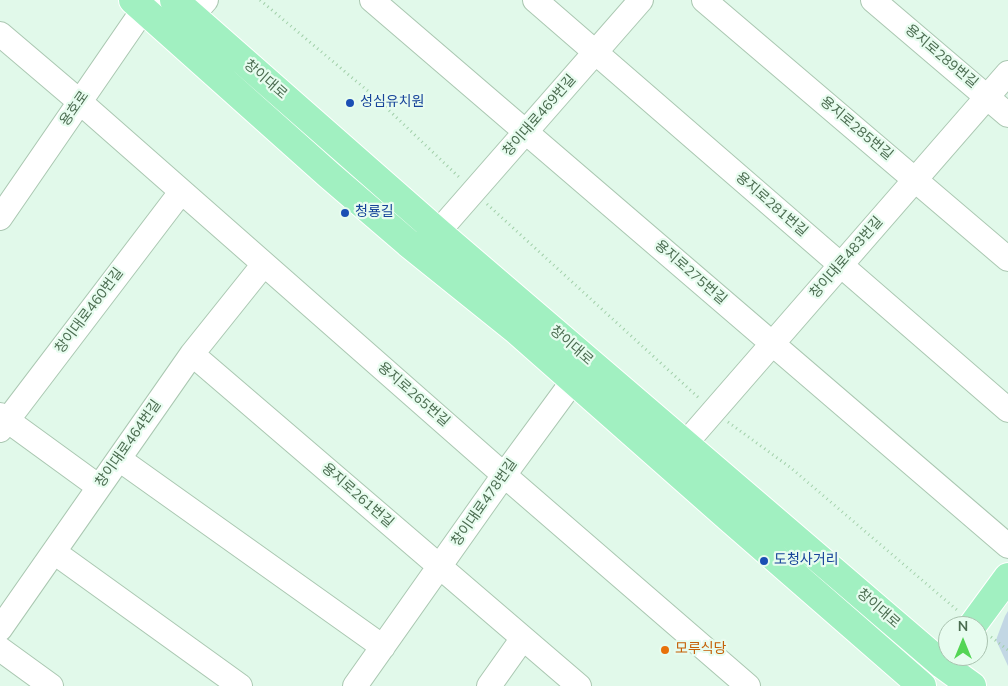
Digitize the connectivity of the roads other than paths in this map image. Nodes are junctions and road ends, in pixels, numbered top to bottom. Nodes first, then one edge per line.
1 (372, 0) edge
2 (535, 0) edge
3 (641, 0) edge
4 (704, 0) edge
5 (873, 0) edge
6 (142, 3) edge
7 (190, 5) edge
8 (0, 34) edge
9 (596, 52) junction
10 (1008, 73) edge
11 (987, 97) junction
12 (80, 102) junction
13 (1008, 115) edge
14 (526, 132) junction
15 (915, 180) junction
16 (180, 192) junction
17 (0, 218) edge
18 (438, 232) junction
19 (1008, 259) edge
20 (264, 264) junction
21 (841, 265) junction
22 (773, 344) junction
23 (192, 354) junction
24 (580, 371) junction
25 (1008, 410) edge
26 (2, 422) edge
27 (685, 444) junction
28 (119, 459) junction
29 (504, 475) junction
30 (100, 487) junction
31 (1008, 546) edge
32 (54, 552) junction
33 (440, 567) junction
34 (1008, 577) edge
35 (7, 605) edge
36 (984, 616) edge
37 (0, 629) edge
38 (523, 638) junction
39 (383, 647) junction
40 (0, 650) edge
41 (941, 669) edge
42 (51, 686) edge
43 (240, 686) edge
44 (355, 686) edge
45 (489, 686) edge
46 (579, 686) edge
47 (748, 686) edge
48 (922, 686) edge
49 (972, 686) edge

1 - 14 street, 용지로275번길
2 - 9 street, 용지로281번길
3 - 9 street, 창이대로469번길
4 - 15 street, 용지로285번길
5 - 11 street, 용지로289번길
6 - 12 street, 용호로
6 - 24 main road, 창이대로
7 - 18 main road, 창이대로
8 - 12 street, 용지로265번길
9 - 14 street, 창이대로469번길
9 - 21 street, 용지로281번길
10 - 11 street, 창이대로483번길
11 - 13 street, 용지로289번길
11 - 15 street, 창이대로483번길
12 - 16 street, 용지로265번길
12 - 17 street, 용호로
14 - 18 street, 창이대로469번길
14 - 22 street, 용지로275번길
15 - 19 street, 용지로285번길
15 - 21 street, 창이대로483번길
16 - 20 street, 용지로265번길
16 - 26 street, 창이대로460번길
18 - 24 main road, 창이대로
20 - 23 street, 창이대로464번길
20 - 29 street, 용지로265번길
21 - 22 street, 창이대로483번길
21 - 25 street, 용지로281번길
22 - 27 street, 창이대로483번길
22 - 31 street, 용지로275번길
23 - 28 street, 창이대로464번길
23 - 33 street, 용지로261번길
24 - 27 main road, 창이대로
24 - 29 street, 창이대로478번길
24 - 48 main road, 창이대로
26 - 30 street
27 - 41 main road, 창이대로
28 - 30 street, 창이대로464번길
28 - 39 street
29 - 33 street, 창이대로478번길
29 - 47 street, 용지로265번길
30 - 32 street, 창이대로464번길
32 - 35 street, 창이대로464번길
32 - 43 street
33 - 38 street, 용지로261번길
33 - 39 street, 창이대로478번길
34 - 36 main road
35 - 37 street, 창이대로464번길
38 - 45 street
38 - 46 street, 용지로261번길
39 - 44 street, 창이대로478번길
40 - 42 street
41 - 49 main road, 창이대로

